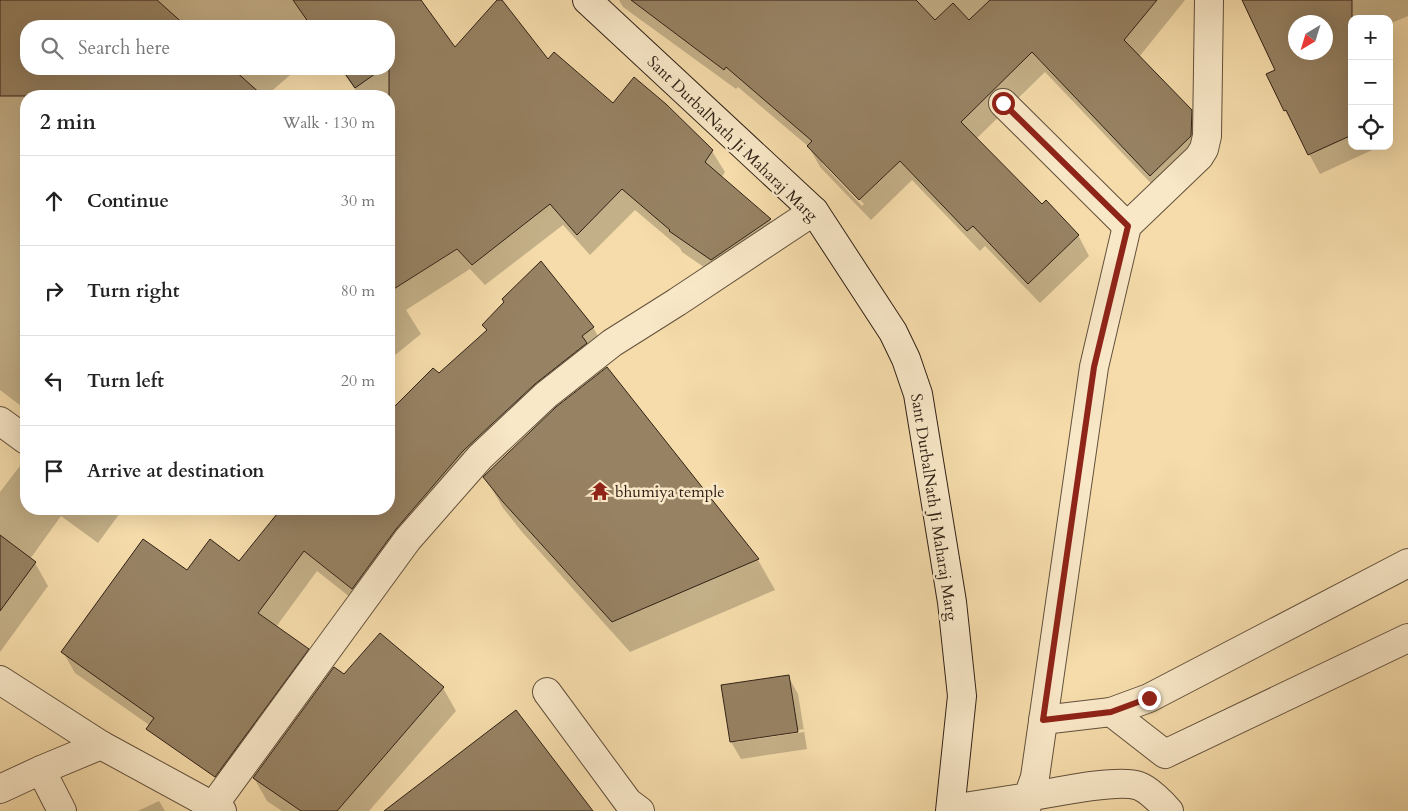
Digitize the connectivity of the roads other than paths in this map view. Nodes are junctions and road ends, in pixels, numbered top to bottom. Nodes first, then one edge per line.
1 (587, 0) edge
2 (1209, 0) edge
3 (1003, 103) dead end
4 (814, 211) junction
5 (1128, 226) junction
6 (0, 421) edge
7 (20, 436) edge
8 (1408, 563) edge
9 (1408, 638) edge
10 (0, 680) edge
11 (547, 692) dead end
12 (1111, 712) junction
13 (1043, 720) junction
14 (101, 745) junction
15 (41, 770) junction
16 (0, 789) edge
17 (1027, 804) edge
18 (218, 808) edge
19 (951, 810) edge
20 (62, 811) edge
21 (640, 811) edge
22 (1169, 811) edge

1 - 4 street, Sant DurbalNath Ji Maharaj Marg
2 - 5 street
3 - 5 street
4 - 18 street
4 - 19 street, Sant DurbalNath Ji Maharaj Marg
5 - 13 street
6 - 7 street
8 - 12 street
9 - 12 street
10 - 14 street
11 - 21 street
12 - 13 street
13 - 17 street
14 - 15 street
14 - 18 street
15 - 16 street
15 - 20 street
17 - 19 street
17 - 22 street

